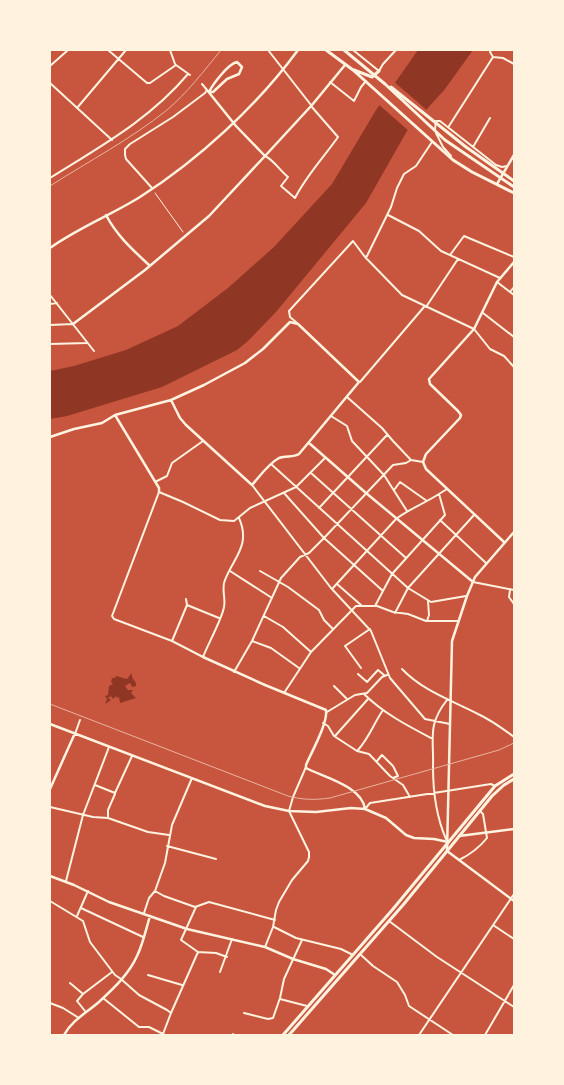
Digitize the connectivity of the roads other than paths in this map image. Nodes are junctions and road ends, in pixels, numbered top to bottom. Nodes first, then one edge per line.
1 (68, 50) edge
2 (108, 50) edge
3 (126, 50) edge
4 (170, 50) edge
5 (268, 50) edge
6 (298, 50) edge
7 (326, 50) edge
8 (344, 50) edge
9 (353, 50) edge
10 (396, 50) edge
11 (491, 50) edge
12 (493, 56) junction
13 (118, 59) junction
14 (346, 64) junction
15 (514, 64) edge
16 (176, 65) junction
17 (50, 66) edge
18 (283, 70) junction
19 (354, 70) junction
20 (379, 71) junction
21 (366, 81) junction
22 (330, 82) junction
23 (50, 83) edge
24 (202, 84) dead end
25 (385, 84) junction
26 (208, 91) junction
27 (311, 105) junction
28 (77, 108) junction
29 (490, 118) dead end
30 (232, 122) junction
31 (448, 127) junction
32 (112, 140) junction
33 (432, 142) junction
34 (473, 146) junction
35 (514, 155) edge
36 (265, 156) junction
37 (453, 160) junction
38 (509, 166) junction
39 (504, 174) junction
40 (50, 178) edge
41 (514, 181) edge
42 (497, 184) junction
43 (514, 187) edge
44 (152, 188) junction
45 (155, 193) dead end
46 (514, 193) edge
47 (106, 215) junction
48 (388, 215) junction
49 (183, 232) dead end
50 (50, 248) edge
51 (450, 255) junction
52 (365, 257) junction
53 (514, 257) edge
54 (458, 259) junction
55 (514, 262) edge
56 (150, 266) junction
57 (500, 278) junction
58 (497, 282) junction
59 (514, 287) edge
60 (510, 292) junction
61 (50, 295) edge
62 (514, 295) edge
63 (50, 304) edge
64 (57, 304) junction
65 (426, 306) junction
66 (483, 313) junction
67 (73, 324) junction
68 (298, 324) junction
69 (50, 325) edge
70 (474, 329) junction
71 (514, 337) edge
72 (87, 343) junction
73 (50, 344) edge
74 (94, 351) dead end
75 (514, 367) edge
76 (360, 382) junction
77 (347, 397) junction
78 (171, 400) junction
79 (114, 415) junction
80 (331, 416) junction
81 (388, 434) junction
82 (50, 437) edge
83 (203, 441) junction
84 (309, 444) junction
85 (367, 456) junction
86 (326, 458) junction
87 (411, 460) junction
88 (423, 462) junction
89 (270, 464) junction
90 (311, 472) junction
91 (384, 475) junction
92 (347, 477) junction
93 (155, 482) junction
94 (252, 485) junction
95 (296, 487) junction
96 (446, 489) junction
97 (394, 490) junction
98 (159, 492) junction
99 (333, 492) junction
100 (284, 493) junction
101 (366, 493) junction
102 (439, 494) junction
103 (264, 501) junction
104 (427, 501) junction
105 (318, 508) junction
106 (351, 509) junction
107 (407, 511) junction
108 (474, 515) junction
109 (239, 518) junction
110 (396, 519) junction
111 (440, 520) junction
112 (337, 524) junction
113 (514, 532) edge
114 (381, 536) junction
115 (456, 536) junction
116 (324, 538) junction
117 (422, 540) junction
118 (504, 542) junction
119 (367, 551) junction
120 (305, 554) junction
121 (439, 554) junction
122 (406, 558) junction
123 (486, 563) junction
124 (354, 565) junction
125 (230, 571) junction
126 (260, 571) dead end
127 (392, 574) junction
128 (279, 582) junction
129 (473, 582) junction
130 (336, 584) junction
131 (408, 588) junction
132 (332, 589) junction
133 (510, 590) junction
134 (514, 590) edge
135 (383, 591) junction
136 (467, 596) junction
137 (272, 598) junction
138 (186, 599) dead end
139 (428, 601) junction
140 (514, 604) edge
141 (361, 605) junction
142 (187, 606) junction
143 (375, 606) junction
144 (351, 610) junction
145 (395, 613) junction
146 (264, 616) junction
147 (219, 619) junction
148 (427, 621) junction
149 (458, 621) junction
150 (333, 629) junction
151 (370, 629) junction
152 (172, 641) junction
153 (252, 642) junction
154 (311, 652) junction
155 (203, 657) junction
156 (300, 668) junction
157 (361, 668) dead end
158 (402, 669) dead end
159 (234, 672) junction
160 (358, 674) dead end
161 (388, 674) junction
162 (384, 675) junction
163 (334, 686) dead end
164 (284, 693) junction
165 (364, 694) junction
166 (347, 699) junction
167 (368, 699) junction
168 (450, 700) junction
169 (383, 710) junction
170 (327, 712) junction
171 (80, 720) dead end
172 (435, 722) junction
173 (323, 723) junction
174 (50, 724) edge
175 (450, 724) junction
176 (75, 734) junction
177 (334, 736) junction
178 (514, 736) edge
179 (432, 738) junction
180 (109, 747) junction
181 (358, 751) junction
182 (132, 756) junction
183 (376, 761) junction
184 (306, 767) junction
185 (514, 774) edge
186 (192, 778) junction
187 (393, 778) junction
188 (514, 779) edge
189 (95, 785) junction
190 (495, 786) junction
191 (50, 789) edge
192 (449, 790) junction
193 (434, 792) junction
194 (115, 793) junction
195 (410, 797) junction
196 (50, 807) edge
197 (365, 809) junction
198 (289, 811) junction
199 (480, 811) junction
200 (83, 815) junction
201 (108, 818) junction
202 (514, 829) edge
203 (487, 832) junction
204 (169, 835) junction
205 (459, 836) junction
206 (448, 842) junction
207 (168, 846) junction
208 (446, 851) junction
209 (216, 859) dead end
210 (459, 860) junction
211 (50, 876) edge
212 (66, 881) junction
213 (155, 890) junction
214 (88, 891) junction
215 (514, 894) edge
216 (511, 899) junction
217 (50, 900) edge
218 (514, 901) edge
219 (196, 907) junction
220 (81, 908) junction
221 (144, 914) junction
222 (77, 916) junction
223 (150, 916) junction
224 (275, 920) junction
225 (389, 921) junction
226 (493, 925) junction
227 (274, 927) junction
228 (187, 929) junction
229 (143, 937) junction
230 (232, 939) junction
231 (514, 939) edge
232 (302, 940) junction
233 (265, 947) junction
234 (198, 952) junction
235 (360, 954) junction
236 (353, 955) junction
237 (227, 956) junction
238 (293, 959) junction
239 (112, 972) junction
240 (220, 972) dead end
241 (462, 972) junction
242 (148, 975) dead end
243 (337, 976) junction
244 (122, 979) junction
245 (70, 983) dead end
246 (182, 985) junction
247 (514, 985) edge
248 (83, 994) junction
249 (103, 998) junction
250 (280, 999) junction
251 (505, 1001) junction
252 (50, 1003) edge
253 (308, 1006) junction
254 (514, 1007) edge
255 (86, 1013) junction
256 (171, 1013) junction
257 (244, 1013) dead end
258 (79, 1018) junction
259 (429, 1019) junction
260 (163, 1034) edge
261 (64, 1035) edge
262 (283, 1035) edge
263 (289, 1035) edge
264 (418, 1035) edge
265 (453, 1035) edge
266 (485, 1035) edge

1 - 17 street
2 - 13 street
3 - 13 street
4 - 16 street
5 - 18 street
6 - 18 street
7 - 14 main road
8 - 25 main road
9 - 20 street
10 - 20 street
11 - 12 street
12 - 15 street
12 - 31 street
13 - 16 street
13 - 28 street
14 - 19 main road
14 - 22 street
16 - 32 street
18 - 27 street
18 - 30 street
19 - 20 main road
19 - 21 main road
21 - 22 street
21 - 33 main road
22 - 27 street
23 - 28 street
24 - 26 street
25 - 39 main road
25 - 43 main road
26 - 26 street
26 - 30 street
26 - 44 street
27 - 36 street
27 - 36 street
28 - 32 street
29 - 34 street
30 - 36 street
30 - 44 street
31 - 34 street
31 - 37 street
32 - 40 street
33 - 37 main road
33 - 48 street
34 - 38 street
35 - 38 street
36 - 56 street
37 - 42 main road
38 - 39 street
39 - 41 main road
39 - 42 street
42 - 46 main road
44 - 47 street
45 - 49 street
47 - 50 street
47 - 56 street
48 - 51 street
48 - 52 street
51 - 53 street
51 - 54 street
52 - 65 street
52 - 68 street
54 - 57 street
54 - 65 street
55 - 57 street
56 - 67 street
57 - 58 street
58 - 60 street
58 - 66 street
59 - 60 street
60 - 62 street
61 - 64 street
63 - 64 street
64 - 67 street
65 - 70 street
65 - 76 street
66 - 70 street
66 - 71 street
67 - 69 street
67 - 72 street
68 - 76 street
68 - 78 street
70 - 75 street
70 - 88 street
72 - 73 street
72 - 74 street
76 - 77 street
77 - 80 street
77 - 81 street
78 - 79 street
78 - 83 street
79 - 82 street
79 - 93 street
80 - 84 street
80 - 85 street
81 - 85 street
81 - 87 street
83 - 93 street
83 - 94 street
84 - 86 street
84 - 89 street
85 - 91 street
85 - 92 street
86 - 90 street
86 - 92 street
87 - 88 street
87 - 91 street
88 - 96 street
89 - 94 street
89 - 95 street
90 - 95 street
90 - 99 street
91 - 97 street
91 - 101 street
92 - 99 street
92 - 101 street
93 - 98 street
94 - 103 street
95 - 100 street
95 - 105 street
96 - 102 street
96 - 108 street
97 - 104 street
97 - 107 street
98 - 109 street
98 - 152 street
99 - 105 street
99 - 106 street
100 - 103 street
100 - 116 street
101 - 106 street
101 - 110 street
102 - 104 street
102 - 111 street
103 - 109 street
103 - 120 street
104 - 107 street
105 - 112 street
106 - 112 street
106 - 114 street
107 - 110 street
108 - 115 street
108 - 118 street
109 - 125 street
110 - 114 street
110 - 117 street
111 - 115 street
111 - 117 street
112 - 116 street
112 - 119 street
113 - 118 street
114 - 119 street
114 - 122 street
115 - 121 street
115 - 123 street
116 - 120 street
116 - 124 street
117 - 121 street
117 - 122 street
118 - 123 street
119 - 124 street
119 - 127 street
120 - 128 street
120 - 132 street
121 - 129 street
121 - 131 street
122 - 127 street
123 - 129 street
124 - 130 street
124 - 135 street
125 - 137 street
125 - 147 street
126 - 128 street
127 - 131 street
127 - 135 street
128 - 137 street
128 - 150 street
129 - 133 street
129 - 136 street
130 - 132 street
130 - 141 street
131 - 139 street
131 - 145 street
132 - 144 street
133 - 134 street
133 - 140 street
135 - 143 street
136 - 139 street
136 - 149 street
137 - 146 street
138 - 142 street
139 - 148 street
141 - 143 street
141 - 144 street
142 - 147 street
142 - 152 street
143 - 145 street
144 - 150 street
144 - 151 street
145 - 148 street
146 - 153 street
146 - 154 street
147 - 155 street
148 - 149 street
149 - 168 street
150 - 154 street
151 - 157 street
151 - 161 street
152 - 155 street
153 - 156 street
153 - 159 street
154 - 156 street
155 - 159 street
156 - 164 street
158 - 168 street
159 - 164 street
160 - 162 street
161 - 162 street
161 - 172 street
162 - 165 street
163 - 166 street
164 - 170 street
165 - 166 street
165 - 167 street
166 - 170 street
167 - 169 street
167 - 177 street
168 - 172 street
168 - 175 street
168 - 178 street
169 - 179 street
169 - 181 street
170 - 173 street
171 - 176 street
172 - 175 street
172 - 179 street
173 - 177 street
173 - 184 street
174 - 176 street
175 - 192 street
176 - 180 street
176 - 191 street
177 - 181 street
179 - 193 street
180 - 182 street
180 - 189 street
181 - 183 street
182 - 186 street
182 - 194 street
183 - 187 street
183 - 187 street
184 - 197 street
184 - 198 street
185 - 190 main road
186 - 198 street
186 - 204 street
187 - 195 street
188 - 199 main road
189 - 194 street
189 - 200 street
190 - 192 street
190 - 206 main road
192 - 193 street
192 - 206 street
193 - 195 street
193 - 206 street
194 - 201 street
195 - 197 street
196 - 200 street
197 - 198 street
197 - 206 street
198 - 224 street
199 - 203 street
199 - 205 main road
200 - 201 street
200 - 212 street
201 - 204 street
202 - 203 street
203 - 205 street
203 - 210 street
204 - 207 street
205 - 206 street
205 - 208 main road
206 - 208 street
206 - 236 main road
207 - 209 street
207 - 213 street
208 - 210 street
208 - 225 main road
210 - 216 street
211 - 212 street
212 - 214 street
213 - 219 street
213 - 221 street
214 - 220 street
214 - 221 street
215 - 216 street
216 - 218 street
216 - 226 street
217 - 222 street
219 - 224 street
219 - 228 street
220 - 222 street
220 - 229 street
221 - 223 street
222 - 239 street
223 - 228 street
223 - 229 street
224 - 227 street
225 - 235 main road
225 - 241 street
226 - 231 street
226 - 241 street
227 - 232 street
227 - 233 street
228 - 230 street
228 - 234 street
229 - 244 street
230 - 233 street
230 - 237 street
232 - 236 street
232 - 238 street
233 - 238 street
234 - 237 street
234 - 246 street
235 - 243 main road
235 - 259 street
236 - 243 main road
237 - 240 street
238 - 243 street
238 - 250 street
239 - 244 street
239 - 248 street
241 - 251 street
241 - 259 street
242 - 246 street
243 - 253 main road
243 - 263 main road
244 - 249 street
244 - 256 street
245 - 248 street
246 - 256 street
247 - 251 street
248 - 255 street
249 - 255 street
249 - 260 street
250 - 253 street
250 - 257 street
251 - 254 street
251 - 266 street
252 - 258 street
253 - 262 main road
255 - 258 street
256 - 260 street
258 - 261 street
259 - 264 street
259 - 265 street

